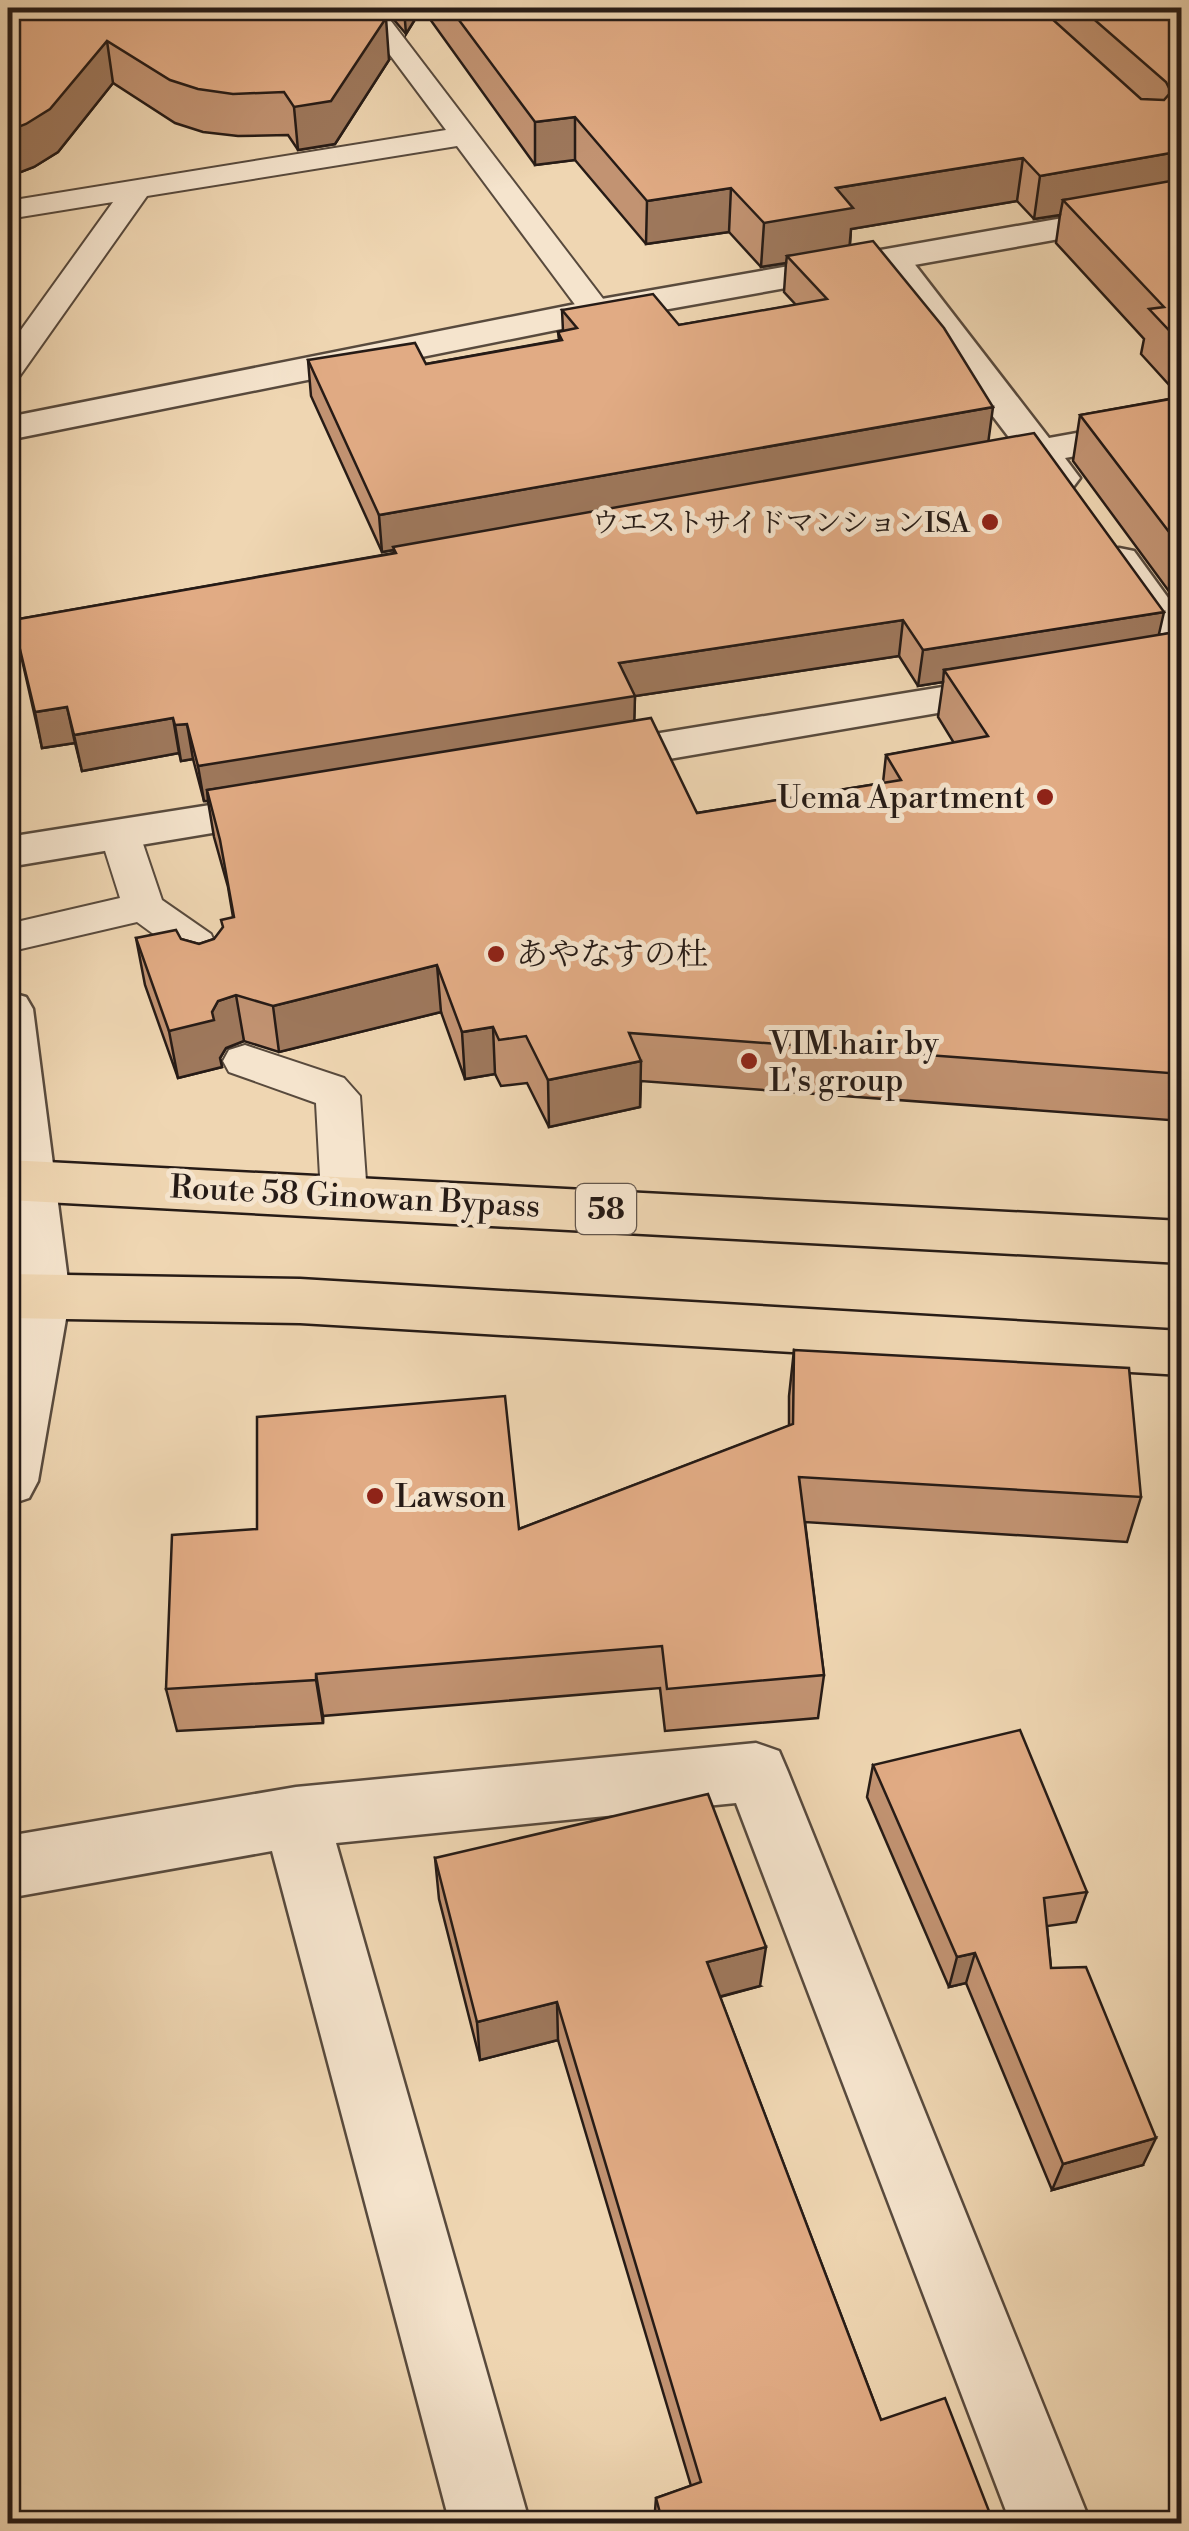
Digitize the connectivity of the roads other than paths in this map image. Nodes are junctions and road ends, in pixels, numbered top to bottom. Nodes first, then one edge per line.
1 (368, 8) edge
2 (463, 136) junction
3 (138, 189) junction
4 (1182, 207) edge
5 (8, 210) edge
6 (893, 261) junction
7 (596, 312) junction
8 (8, 370) edge
9 (1182, 426) edge
10 (8, 429) edge
11 (1041, 452) junction
12 (944, 469) edge
13 (1169, 658) edge
14 (1065, 680) edge
15 (560, 764) edge
16 (329, 802) edge
17 (120, 834) junction
18 (8, 852) edge
19 (144, 907) junction
20 (8, 938) edge
21 (206, 972) edge
22 (8, 1010) edge
23 (245, 1061) dead end
24 (19, 1180) edge
25 (344, 1195) junction
26 (1182, 1242) edge
27 (19, 1299) edge
28 (1182, 1353) edge
29 (8, 1481) edge
30 (296, 1817) junction
31 (8, 1868) edge
32 (490, 2524) edge
33 (1052, 2524) edge

1 - 2 lane
2 - 3 lane
2 - 7 lane
3 - 5 lane
3 - 8 lane
4 - 6 street
6 - 7 street
6 - 11 street
7 - 10 street
9 - 11 street
11 - 12 street
11 - 13 street
14 - 15 street
16 - 17 street
17 - 18 street
17 - 19 lane
19 - 20 lane
19 - 21 lane
22 - 24 street
23 - 25 lane
24 - 25 highway, Route 58 Ginowan Bypass / 58
24 - 27 street
25 - 26 highway, Route 58 Ginowan Bypass / 58
27 - 28 highway
27 - 29 street
30 - 31 street
30 - 32 street
30 - 33 street

